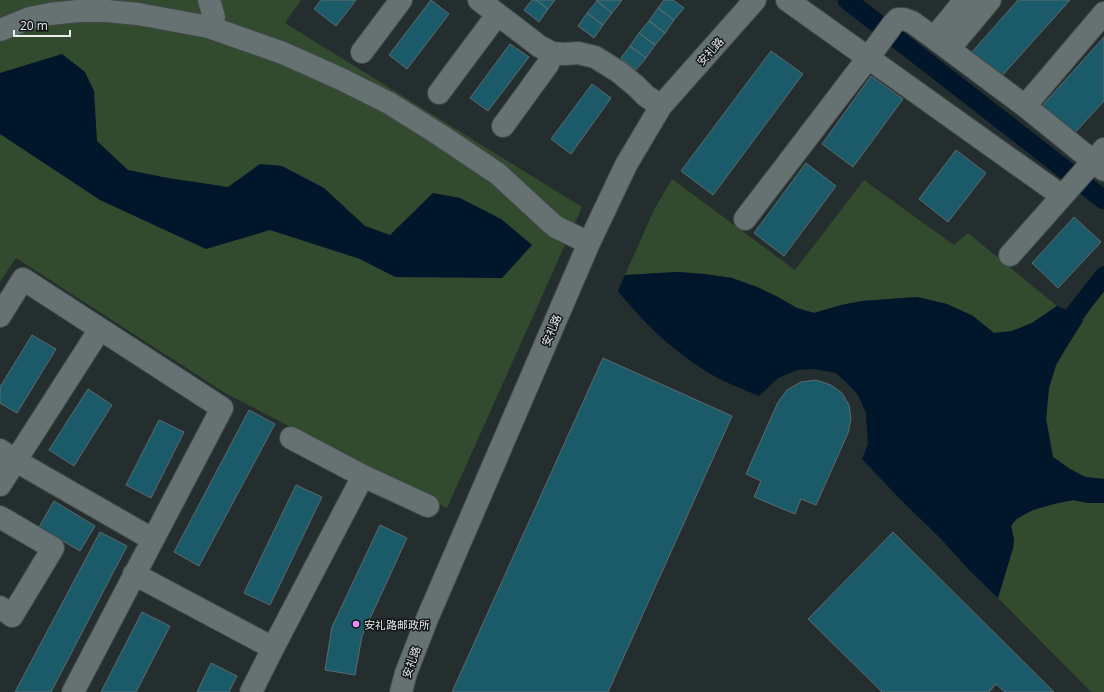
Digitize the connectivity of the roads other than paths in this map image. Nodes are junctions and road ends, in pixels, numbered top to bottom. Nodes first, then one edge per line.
1 (208, 0) edge
2 (401, 0) edge
3 (479, 0) edge
4 (755, 0) edge
5 (787, 0) edge
6 (965, 0) edge
7 (990, 0) edge
8 (1104, 13) edge
9 (497, 15) junction
10 (209, 27) junction
11 (0, 30) edge
12 (942, 44) junction
13 (872, 51) junction
14 (362, 52) dead end
15 (552, 53) junction
16 (439, 93) dead end
17 (661, 106) junction
18 (1025, 106) junction
19 (503, 126) dead end
20 (1097, 162) edge
21 (1066, 192) junction
22 (745, 219) dead end
23 (589, 243) junction
24 (1010, 255) dead end
25 (0, 316) edge
26 (100, 329) junction
27 (291, 438) dead end
28 (8, 456) edge
29 (363, 476) junction
30 (0, 485) edge
31 (428, 506) dead end
32 (0, 518) edge
33 (152, 539) junction
34 (134, 574) junction
35 (0, 607) edge
36 (273, 648) junction
37 (73, 692) edge
38 (251, 692) edge
39 (401, 692) edge

1 - 10 street
2 - 14 street
3 - 9 street
4 - 17 street, 安礼路
5 - 13 street
6 - 12 street
7 - 12 street
8 - 18 street
9 - 15 street
9 - 16 street
10 - 11 street
10 - 23 street
12 - 13 street
12 - 18 street
13 - 21 street
13 - 22 street
15 - 17 street
15 - 19 street
17 - 23 street, 安礼路
18 - 20 street
20 - 21 street
21 - 24 street
23 - 39 street, 安礼路
25 - 26 street
26 - 28 street
26 - 33 street
27 - 29 street
28 - 30 street
28 - 33 street
29 - 31 street
29 - 36 street
32 - 35 street
33 - 34 street
34 - 36 street
34 - 37 street
36 - 38 street

